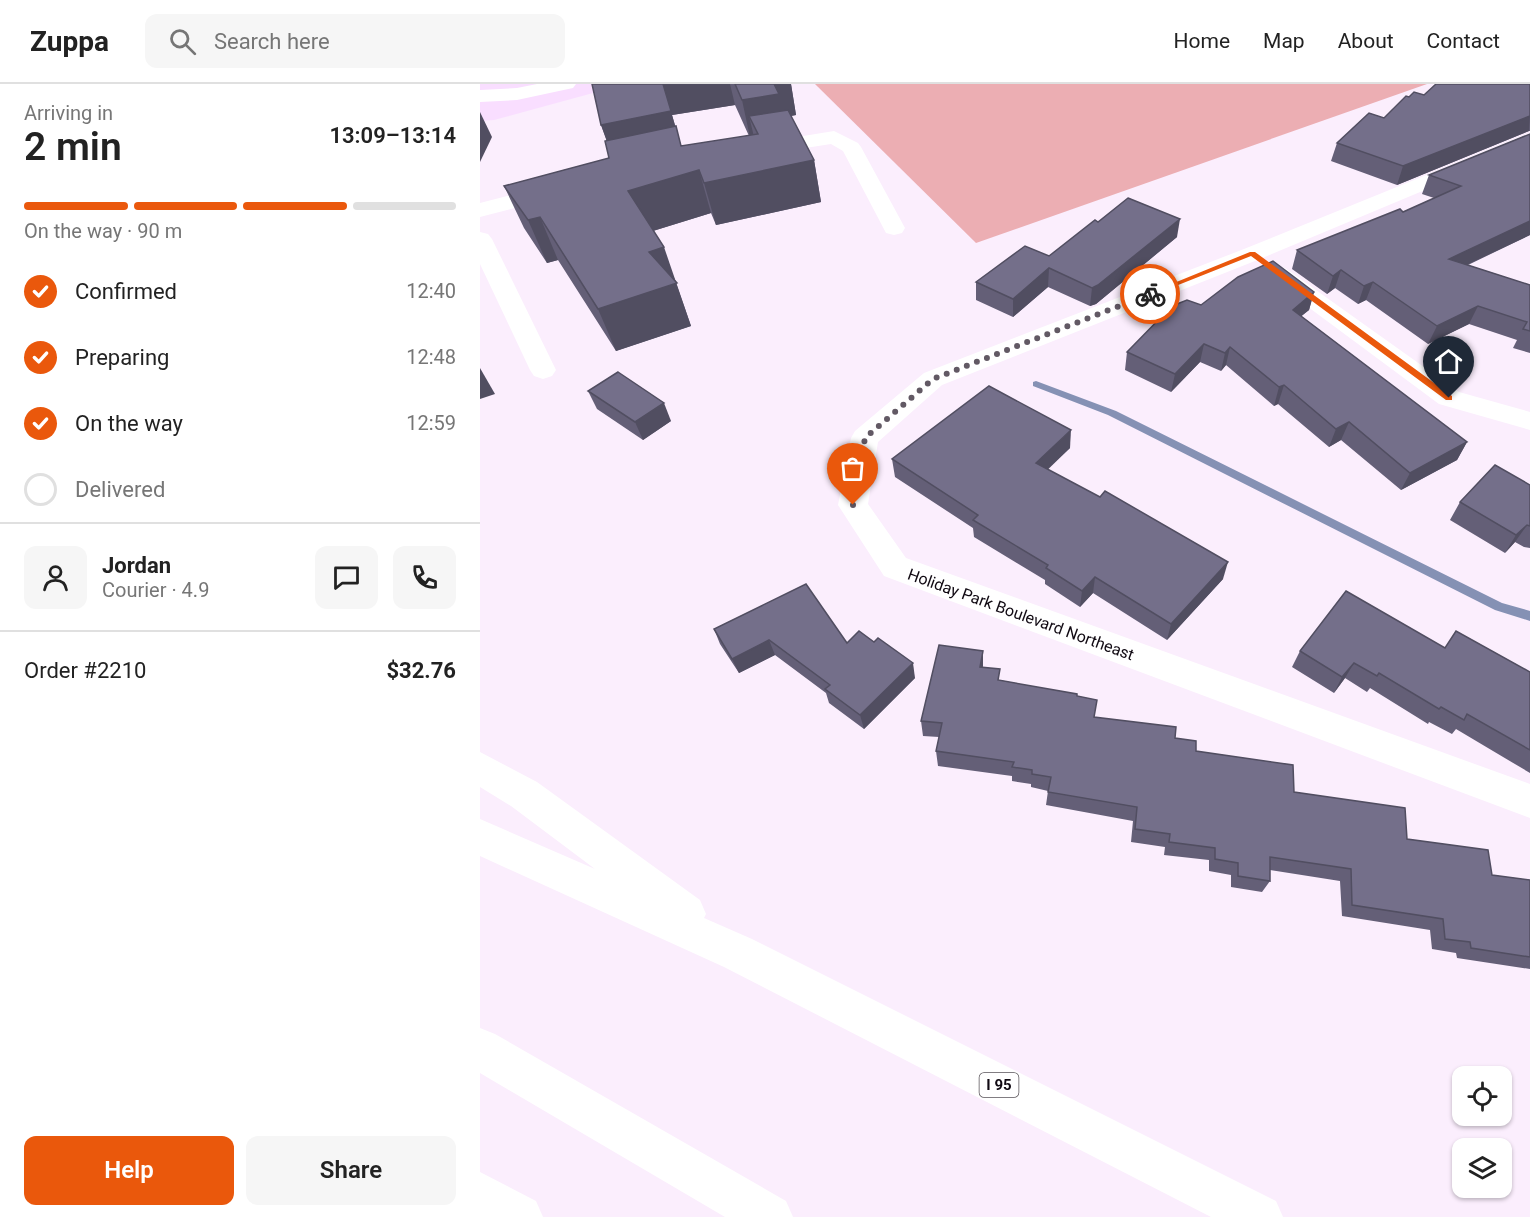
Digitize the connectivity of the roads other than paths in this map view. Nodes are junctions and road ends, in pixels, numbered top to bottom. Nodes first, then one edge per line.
1 (566, 84) edge
2 (513, 89) edge
3 (480, 96) edge
4 (1530, 140) edge
5 (744, 151) edge
6 (572, 187) edge
7 (480, 210) edge
8 (894, 228) dead end
9 (480, 240) edge
10 (1252, 254) junction
11 (543, 370) dead end
12 (1530, 421) edge
13 (480, 768) edge
14 (1530, 801) edge
15 (480, 837) edge
16 (738, 953) junction
17 (480, 1048) edge
18 (480, 1195) edge
19 (520, 1217) edge
20 (770, 1217) edge
21 (1260, 1217) edge

1 - 2 main road
2 - 3 main road
4 - 10 main road, Holiday Park Boulevard Northeast
5 - 8 main road
6 - 7 main road
9 - 11 main road
10 - 12 main road
10 - 14 main road, Holiday Park Boulevard Northeast
13 - 16 main road
15 - 16 main road, I 95
16 - 21 main road, I 95
17 - 20 main road
18 - 19 main road

